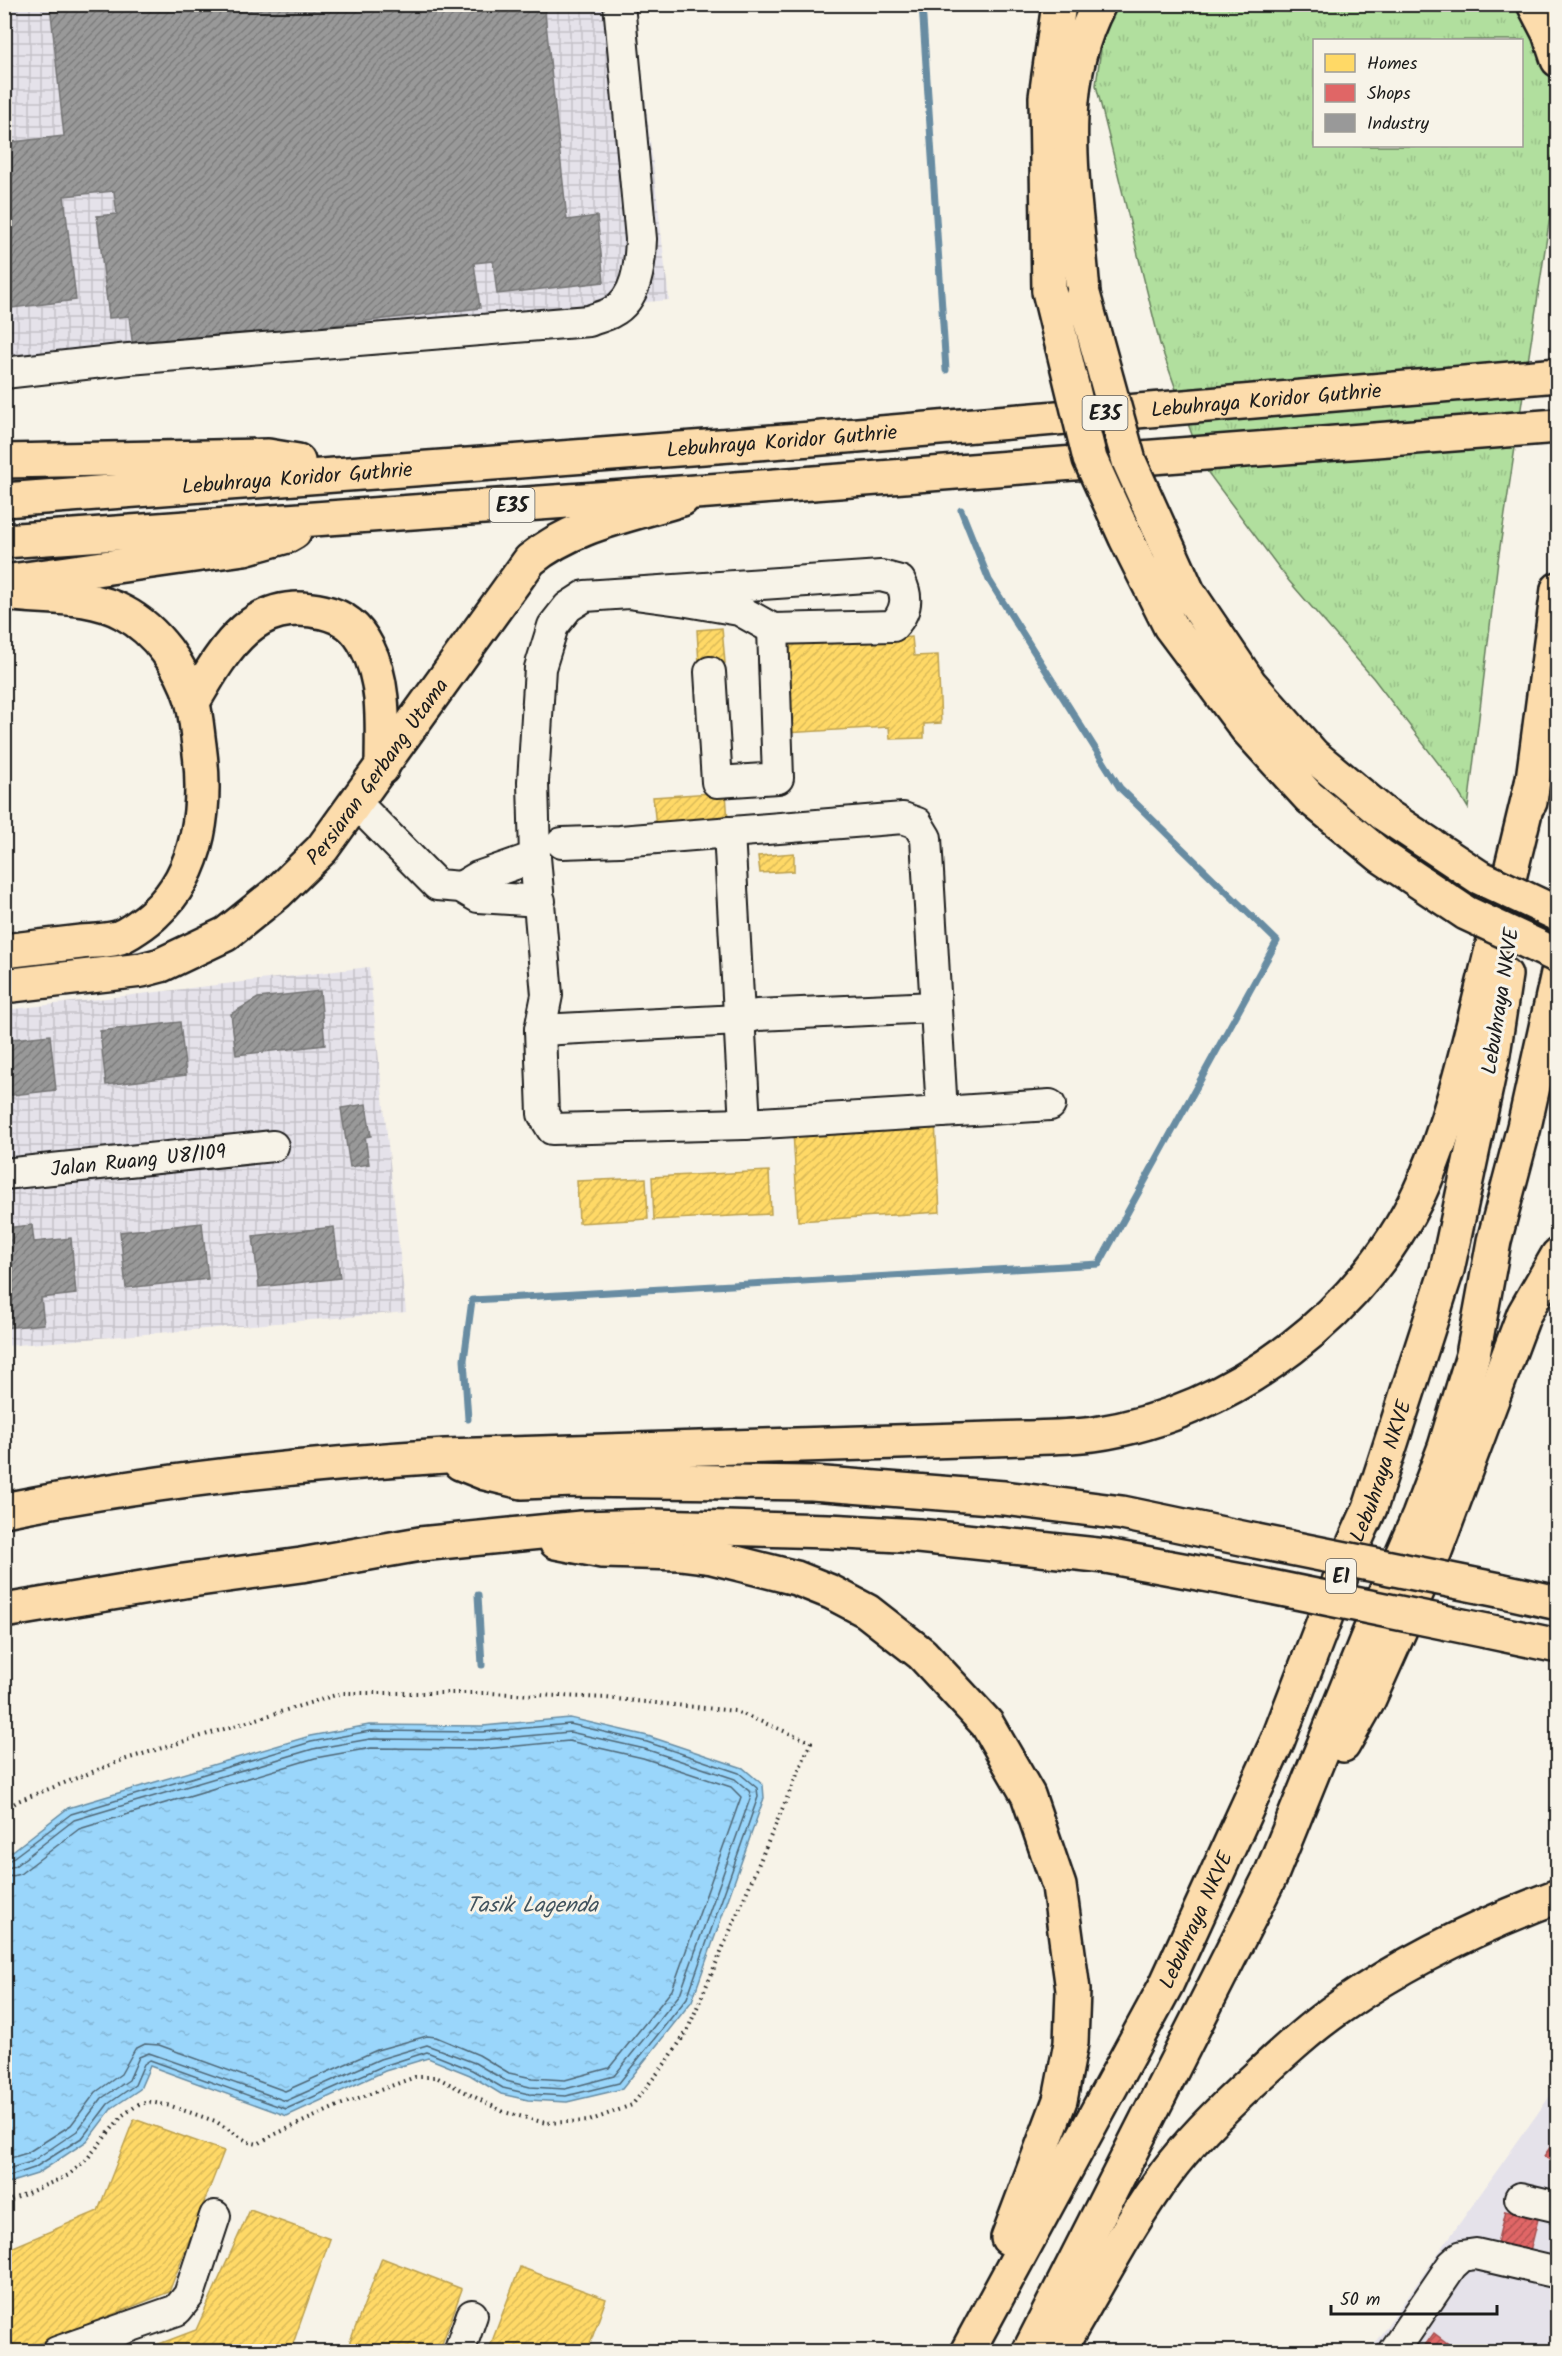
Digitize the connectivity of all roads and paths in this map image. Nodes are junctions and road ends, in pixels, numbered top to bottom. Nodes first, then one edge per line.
1 (619, 4) edge
2 (1059, 4) edge
3 (1099, 4) edge
4 (1534, 4) edge
5 (1557, 60) edge
6 (4, 373) edge
7 (1557, 375) edge
8 (1557, 426) edge
9 (4, 461) edge
10 (334, 474) junction
11 (709, 490) junction
12 (4, 500) edge
13 (316, 519) junction
14 (4, 541) edge
15 (4, 582) edge
16 (1557, 589) edge
17 (4, 593) edge
18 (635, 594) junction
19 (773, 629) junction
20 (710, 672) dead end
21 (193, 702) junction
22 (382, 768) junction
23 (1533, 779) junction
24 (741, 781) junction
25 (356, 803) junction
26 (737, 832) junction
27 (562, 843) dead end
28 (535, 857) junction
29 (461, 887) junction
30 (540, 901) junction
31 (1557, 914) edge
32 (4, 951) edge
33 (1557, 956) edge
34 (1557, 973) edge
35 (4, 986) edge
36 (935, 1007) junction
37 (740, 1020) junction
38 (540, 1030) junction
39 (1050, 1105) dead end
40 (942, 1112) junction
41 (745, 1124) junction
42 (273, 1146) dead end
43 (4, 1174) edge
44 (1557, 1256) edge
45 (445, 1456) junction
46 (4, 1510) edge
47 (535, 1533) junction
48 (1557, 1603) edge
49 (4, 1611) edge
50 (1557, 1646) edge
51 (4, 1810) edge
52 (1271, 1875) junction
53 (1557, 1896) edge
54 (1520, 2198) dead end
55 (4, 2203) edge
56 (1557, 2207) edge
57 (216, 2216) dead end
58 (1557, 2273) edge
59 (472, 2315) dead end
60 (985, 2317) junction
61 (57, 2352) edge
62 (459, 2352) edge
63 (968, 2352) edge
64 (1029, 2352) edge
65 (1057, 2352) edge
66 (1393, 2352) edge

1 - 6 street
2 - 33 main road, bridge
3 - 31 main road, bridge
4 - 5 main road
7 - 10 main road, Lebuhraya Koridor Guthrie / E35
8 - 11 main road, Lebuhraya Koridor Guthrie / E35
9 - 10 main road
10 - 12 main road, Lebuhraya Koridor Guthrie / E35
11 - 13 main road, Lebuhraya Koridor Guthrie / E35
11 - 22 main road, Persiaran Gerbang Utama
13 - 14 main road, Lebuhraya Koridor Guthrie / E35
13 - 15 main road
16 - 23 main road, Lebuhraya NKVE / E1
17 - 21 main road
18 - 19 street
18 - 19 street
18 - 28 street
19 - 24 street
20 - 24 street
21 - 22 main road
21 - 32 main road
22 - 25 main road, Persiaran Gerbang Utama
23 - 45 main road
23 - 60 main road, Lebuhraya NKVE / E1
24 - 26 street
25 - 29 street
25 - 35 main road, Persiaran Gerbang Utama
26 - 27 street
26 - 36 street
26 - 37 street
28 - 29 street
28 - 30 street
29 - 30 street
30 - 38 street
34 - 52 main road, E1
36 - 37 street
36 - 40 street
37 - 38 street
37 - 41 street
38 - 41 street
39 - 40 street
40 - 41 street
42 - 43 street, Jalan Ruang U8/109
44 - 52 main road
45 - 46 main road
45 - 48 main road, bridge
47 - 49 main road
47 - 50 main road, bridge
47 - 60 main road
51 - 55 path
52 - 64 main road, E1
53 - 65 main road
54 - 56 street
57 - 61 street
58 - 66 street
59 - 62 street
60 - 63 main road, Lebuhraya NKVE / E1

